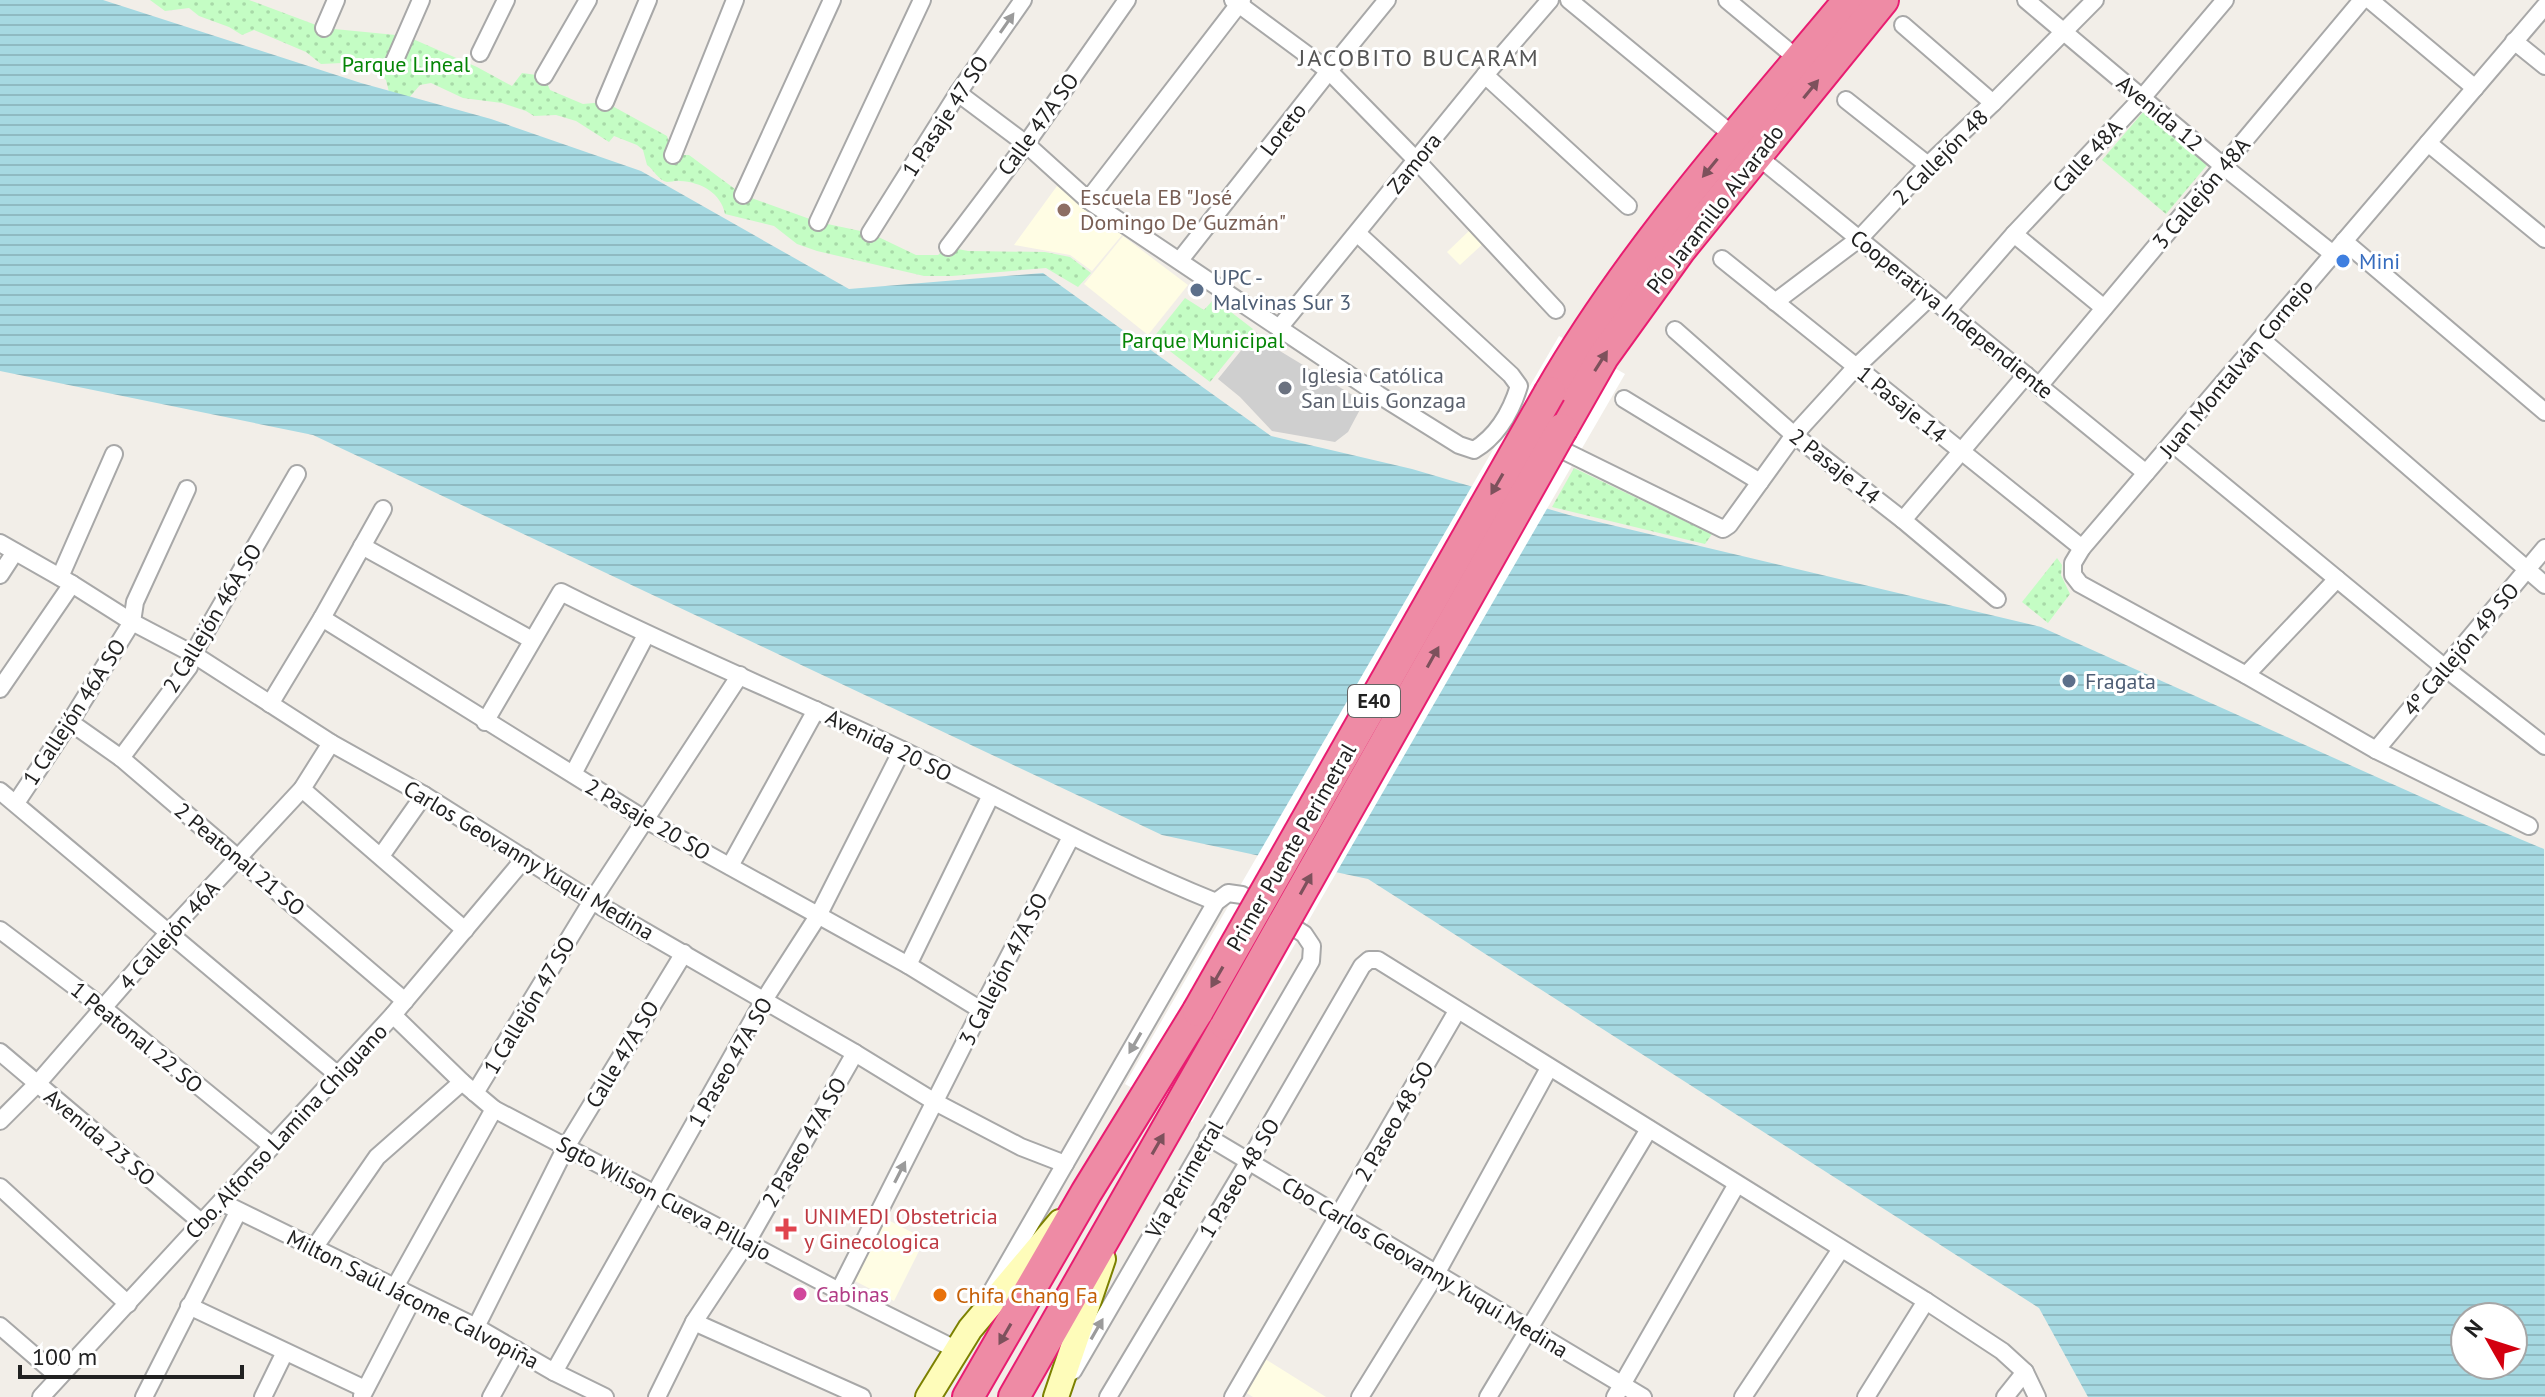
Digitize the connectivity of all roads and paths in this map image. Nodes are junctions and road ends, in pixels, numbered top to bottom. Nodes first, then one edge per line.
1 (336, 0) edge
2 (421, 0) edge
3 (506, 0) edge
4 (588, 0) edge
5 (648, 0) edge
6 (735, 0) edge
7 (832, 0) edge
8 (1023, 0) edge
9 (1127, 0) edge
10 (1387, 0) edge
11 (1550, 0) edge
12 (1569, 0) edge
13 (1727, 0) edge
14 (1849, 0) edge
15 (1883, 0) edge
16 (2026, 0) edge
17 (2095, 0) edge
18 (2225, 0) edge
19 (2362, 0) edge
20 (920, 1) edge
21 (1238, 1) edge
22 (2382, 4) edge
23 (2545, 6) edge
24 (1903, 25) dead end
25 (324, 28) dead end
26 (2065, 32) junction
27 (2514, 41) junction
28 (1787, 50) dead end
29 (480, 53) dead end
30 (394, 62) dead end
31 (2545, 66) edge
32 (1329, 71) junction
33 (1485, 75) junction
34 (544, 76) dead end
35 (2475, 88) junction
36 (958, 93) junction
37 (2142, 98) junction
38 (1846, 100) dead end
39 (605, 102) dead end
40 (1993, 103) junction
41 (2428, 143) junction
42 (1026, 144) junction
43 (1746, 146) junction
44 (673, 155) dead end
45 (1417, 161) junction
46 (1928, 165) junction
47 (2223, 166) junction
48 (743, 195) dead end
49 (1088, 200) junction
50 (1628, 206) dead end
51 (818, 222) dead end
52 (870, 233) dead end
53 (1357, 233) junction
54 (2014, 234) junction
55 (1860, 238) junction
56 (2545, 239) edge
57 (948, 247) dead end
58 (2339, 247) junction
59 (1722, 259) dead end
60 (1180, 260) junction
61 (1930, 297) junction
62 (1775, 302) junction
63 (2104, 308) junction
64 (1556, 310) dead end
65 (1947, 311) junction
66 (1279, 328) junction
67 (1675, 330) dead end
68 (2261, 339) junction
69 (1856, 367) junction
70 (2033, 380) junction
71 (1550, 392) joint
72 (1624, 399) dead end
73 (2545, 412) edge
74 (1503, 421) junction
75 (1562, 429) joint
76 (1794, 435) junction
77 (2172, 443) junction
78 (1962, 452) junction
79 (114, 454) dead end
80 (2146, 473) junction
81 (297, 474) dead end
82 (1760, 482) junction
83 (187, 489) dead end
84 (383, 509) dead end
85 (1903, 520) junction
86 (0, 543) edge
87 (362, 546) junction
88 (2082, 548) junction
89 (2545, 548) edge
90 (15, 552) junction
91 (2527, 570) junction
92 (0, 575) edge
93 (2337, 579) junction
94 (66, 580) junction
95 (2545, 585) edge
96 (1997, 599) dead end
97 (322, 618) junction
98 (132, 622) junction
99 (646, 635) junction
100 (532, 640) junction
101 (193, 654) junction
102 (7, 664) edge
103 (2445, 668) junction
104 (740, 675) junction
105 (2246, 675) junction
106 (0, 689) edge
107 (270, 704) junction
108 (816, 710) junction
109 (70, 722) junction
110 (485, 722) junction
111 (331, 743) junction
112 (2545, 746) edge
113 (902, 750) junction
114 (2376, 750) junction
115 (121, 758) junction
116 (573, 774) junction
117 (302, 789) junction
118 (4, 795) edge
119 (424, 795) junction
120 (991, 795) junction
121 (646, 820) junction
122 (2529, 826) dead end
123 (1071, 837) junction
124 (381, 856) junction
125 (239, 858) junction
126 (525, 858) junction
127 (730, 866) junction
128 (592, 901) junction
129 (1216, 902) junction
130 (818, 916) junction
131 (0, 930) edge
132 (465, 930) junction
133 (169, 932) junction
134 (684, 953) junction
135 (908, 965) junction
136 (764, 1000) junction
137 (405, 1001) junction
138 (102, 1007) junction
139 (981, 1010) junction
140 (1457, 1011) junction
141 (393, 1015) junction
142 (1226, 1025) joint
143 (0, 1052) edge
144 (855, 1053) junction
145 (1549, 1068) junction
146 (338, 1075) junction
147 (462, 1082) junction
148 (37, 1084) junction
149 (475, 1093) junction
150 (935, 1102) junction
151 (494, 1109) junction
152 (0, 1121) edge
153 (1649, 1129) junction
154 (1208, 1137) junction
155 (272, 1146) junction
156 (566, 1147) junction
157 (1249, 1161) junction
158 (1065, 1164) junction
159 (1737, 1184) junction
160 (0, 1187) edge
161 (655, 1192) junction
162 (1086, 1193) junction
163 (221, 1202) junction
164 (238, 1212) junction
165 (1120, 1212) junction
166 (1340, 1216) junction
167 (201, 1222) junction
168 (747, 1242) junction
169 (314, 1248) junction
170 (1841, 1249) junction
171 (1436, 1274) junction
172 (395, 1287) junction
173 (839, 1291) junction
174 (413, 1298) junction
175 (1926, 1301) junction
176 (128, 1304) junction
177 (189, 1306) junction
178 (694, 1322) junction
179 (0, 1326) edge
180 (476, 1327) junction
181 (970, 1329) junction
182 (1528, 1329) junction
183 (517, 1350) junction
184 (957, 1350) junction
185 (285, 1352) junction
186 (554, 1372) junction
187 (2025, 1372) junction
188 (59, 1377) junction
189 (1618, 1391) edge
190 (363, 1393) edge
191 (41, 1397) edge
192 (144, 1397) edge
193 (263, 1397) edge
194 (491, 1397) edge
195 (605, 1397) edge
196 (657, 1397) edge
197 (862, 1397) edge
198 (928, 1397) edge
199 (968, 1397) edge
200 (1014, 1397) edge
201 (1057, 1397) edge
202 (1108, 1397) edge
203 (1233, 1397) edge
204 (1360, 1397) edge
205 (1488, 1397) edge
206 (1643, 1397) edge
207 (1743, 1397) edge
208 (1866, 1397) edge
209 (2005, 1397) edge
210 (2037, 1397) edge

1 - 25 street
2 - 30 street
3 - 29 street
4 - 34 street
5 - 39 street
6 - 44 street
7 - 48 street
36 -> 8 street, 1 Pasaje 47 SO
9 - 42 street, Calle 47A SO
10 - 32 street, Loreto
11 - 33 street, Zamora
12 - 43 street, Cooperativa Independiente
13 - 28 street
14 - 43 highway, Pío Jaramillo Alvarado / E40
43 -> 15 highway, Pío Jaramillo Alvarado / E40
16 - 26 street, Avenida 12
17 - 26 street, 2 Callejón 48
18 - 37 street, Calle 48A
19 - 47 street, 3 Callejón 48A
20 - 51 street
21 - 32 street
21 - 49 street
22 - 35 street
23 - 27 street, Juan Montalván Cornejo
24 - 40 street
26 - 37 street, Avenida 12
26 - 40 street, 2 Callejón 48
27 - 31 street
27 - 35 street, Juan Montalván Cornejo
32 - 45 street
32 - 60 street, Loreto
33 - 45 street, Zamora
33 - 50 street
35 - 41 street, Juan Montalván Cornejo
36 - 42 street
36 - 52 street, 1 Pasaje 47 SO
37 - 47 street, Avenida 12
37 - 54 street, Calle 48A
38 - 46 street
40 - 46 street, 2 Callejón 48
41 - 56 street
41 - 58 street, Juan Montalván Cornejo
42 - 49 street
42 - 57 street, Calle 47A SO
43 - 55 street, Cooperativa Independiente
43 -> 71 highway, Pío Jaramillo Alvarado / E40
75 -> 43 highway, Pío Jaramillo Alvarado / E40
45 - 53 street, Zamora
45 - 64 street
46 - 55 street, 2 Callejón 48
47 - 58 street, Avenida 12
47 - 63 street, 3 Callejón 48A
49 - 60 street
53 - 66 street, Zamora
53 - 74 street
54 - 63 street
54 - 65 street, Calle 48A
55 - 61 street, Cooperativa Independiente
55 - 62 street, 2 Callejón 48
58 - 68 street, Juan Montalván Cornejo
58 - 73 street, Avenida 12
59 - 62 street, 1 Pasaje 14
60 - 66 street
61 - 65 street, Cooperativa Independiente
61 - 69 street
62 - 69 street, 1 Pasaje 14
63 - 70 street, 3 Callejón 48A
65 - 70 street, Cooperativa Independiente
66 - 74 street
67 - 76 street, 2 Pasaje 14
68 - 77 street, Juan Montalván Cornejo
68 - 91 street
69 - 76 street
69 - 78 street, 1 Pasaje 14
70 - 78 street, 3 Callejón 48A
70 - 80 street, Cooperativa Independiente
71 -> 162 highway, Primer Puente Perimetral / E40, bridge
72 - 82 street
74 - 82 street
142 -> 75 highway, Primer Puente Perimetral / E40, bridge
76 - 82 street
76 - 85 street, 2 Pasaje 14
77 - 80 street, Juan Montalván Cornejo
77 - 93 street
78 - 85 street, 3 Callejón 48A
78 - 88 street, 1 Pasaje 14
79 - 94 street
80 - 88 street, Juan Montalván Cornejo
81 - 101 street, 2 Callejón 46A SO
83 - 98 street, 1 Callejón 46A SO
84 - 87 street
85 - 96 street, 2 Pasaje 14
86 - 90 street, Carlos Geovanny Yuqui Medina
87 - 97 street
87 - 100 street
88 - 105 street
89 - 91 street, 4º Callejón 49 SO
90 - 92 street
90 - 94 street, Carlos Geovanny Yuqui Medina
91 - 95 street
91 - 103 street, 4º Callejón 49 SO
93 - 103 street
93 - 105 street
94 - 98 street, Carlos Geovanny Yuqui Medina
94 - 102 street
97 - 107 street
97 - 110 street, 2 Pasaje 20 SO
98 - 101 street, Carlos Geovanny Yuqui Medina
98 - 109 street, 1 Callejón 46A SO
99 - 100 street, Avenida 20 SO
99 - 104 street, Avenida 20 SO
99 - 116 street
100 - 110 street
101 - 107 street, Carlos Geovanny Yuqui Medina
101 - 115 street, 2 Callejón 46A SO
102 - 106 street
103 - 112 street
103 - 114 street, 4º Callejón 49 SO
104 - 108 street, Avenida 20 SO
104 - 121 street, 1 Callejón 47 SO
105 - 114 street
107 - 111 street, Carlos Geovanny Yuqui Medina
108 - 113 street, Avenida 20 SO
108 - 127 street
109 - 115 street, 2 Peatonal 21 SO
109 - 118 street, 1 Callejón 46A SO
110 - 116 street, 2 Pasaje 20 SO
111 - 117 street, 4 Callejón 46A
111 - 119 street, Carlos Geovanny Yuqui Medina
113 - 120 street, Avenida 20 SO
113 - 130 street, 1 Paseo 47A SO
114 - 122 street
115 - 125 street, 2 Peatonal 21 SO
116 - 121 street, 2 Pasaje 20 SO
117 - 124 street
117 - 125 street, 4 Callejón 46A
118 - 133 street
119 - 124 street
119 - 126 street, Carlos Geovanny Yuqui Medina
120 - 123 street, Avenida 20 SO
120 - 135 street
121 - 127 street, 2 Pasaje 20 SO
121 - 128 street, 1 Callejón 47 SO
123 - 129 street, Avenida 20 SO
123 - 139 street, 3 Callejón 47A SO
124 - 132 street
125 - 133 street, 4 Callejón 46A
125 - 137 street, 2 Peatonal 21 SO
126 - 128 street, Carlos Geovanny Yuqui Medina
126 - 132 street, Cbo. Alfonso Lamina Chiguano
127 - 130 street, 2 Pasaje 20 SO
128 - 134 street, Carlos Geovanny Yuqui Medina
128 - 149 street, 1 Callejón 47 SO
129 - 154 street, Vía Perimetral
129 -> 158 street
130 - 135 street, 2 Pasaje 20 SO
130 - 136 street, 1 Paseo 47A SO
131 - 138 street, 1 Peatonal 22 SO
132 - 137 street, Cbo. Alfonso Lamina Chiguano
133 - 138 street, 4 Callejón 46A
133 - 146 street
134 - 136 street, Carlos Geovanny Yuqui Medina
134 - 156 street, Calle 47A SO
135 - 139 street, 2 Pasaje 20 SO
136 - 144 street, Carlos Geovanny Yuqui Medina
136 - 161 street, 1 Paseo 47A SO
137 - 141 street, Cbo. Alfonso Lamina Chiguano
138 - 148 street, 4 Callejón 46A
138 - 155 street, 1 Peatonal 22 SO
139 - 150 street, 3 Callejón 47A SO
140 - 145 street
140 - 157 street, 1 Paseo 48 SO
140 - 166 street, 2 Paseo 48 SO
141 - 146 street, Cbo. Alfonso Lamina Chiguano
141 - 147 street, Sgto Wilson Cueva Pillajo
165 -> 142 highway, Vía Perimetral / E40
143 - 148 street, Avenida 23 SO
144 - 150 street, Carlos Geovanny Yuqui Medina
144 - 168 street, 2 Paseo 47A SO
145 - 153 street
145 - 171 street
146 - 155 street, Cbo. Alfonso Lamina Chiguano
147 - 149 street, Sgto Wilson Cueva Pillajo
147 - 169 street
148 - 152 street, 4 Callejón 46A
148 - 167 street, Avenida 23 SO
149 - 151 street, Sgto Wilson Cueva Pillajo
150 - 158 street, Carlos Geovanny Yuqui Medina
173 -> 150 street, 3 Callejón 47A SO
151 - 156 street, Sgto Wilson Cueva Pillajo
151 - 172 street
153 - 159 street
153 - 182 street
154 - 157 street, Cbo Carlos Geovanny Yuqui Medina
201 -> 154 street, Vía Perimetral
155 - 163 street, Cbo. Alfonso Lamina Chiguano
156 - 161 street, Sgto Wilson Cueva Pillajo
156 - 180 street, Calle 47A SO
157 - 166 street, Cbo Carlos Geovanny Yuqui Medina
157 - 202 street, 1 Paseo 48 SO
158 - 181 street
159 - 170 street
159 - 189 street
160 - 176 street
161 - 168 street, Sgto Wilson Cueva Pillajo
161 - 186 street, 1 Paseo 47A SO
162 - 181 street, E40
162 -> 199 highway, E40
163 - 164 street, Milton Saúl Jácome Calvopiña
163 - 167 street, Cbo. Alfonso Lamina Chiguano
164 - 169 street, Milton Saúl Jácome Calvopiña
164 - 177 street
165 - 200 highway, Vía Perimetral / E40
165 - 201 street, Vía Perimetral / E40
166 - 171 street, Cbo Carlos Geovanny Yuqui Medina
166 - 203 street, 2 Paseo 48 SO
167 - 176 street, Cbo. Alfonso Lamina Chiguano
168 - 173 street, Sgto Wilson Cueva Pillajo
168 - 178 street, 2 Paseo 47A SO
169 - 172 street, Milton Saúl Jácome Calvopiña
170 - 175 street
170 - 207 street
171 - 182 street, Cbo Carlos Geovanny Yuqui Medina
171 - 204 street
172 - 174 street, Milton Saúl Jácome Calvopiña
173 - 184 street, Sgto Wilson Cueva Pillajo
174 - 180 street, Milton Saúl Jácome Calvopiña
174 - 190 street
175 - 187 street
175 - 208 street
176 - 188 street, Cbo. Alfonso Lamina Chiguano
177 - 185 street
177 - 192 street
178 - 196 street, 2 Paseo 47A SO
178 - 197 street
179 - 188 street
180 - 183 street, Milton Saúl Jácome Calvopiña
181 - 184 street, E40
182 - 189 street, Cbo Carlos Geovanny Yuqui Medina
182 - 205 street
183 - 186 street, Milton Saúl Jácome Calvopiña
183 - 194 street
184 - 198 street, E40
185 - 190 street
185 - 193 street
186 - 195 street, Milton Saúl Jácome Calvopiña
187 - 209 street
187 - 210 street
188 - 191 street, Cbo. Alfonso Lamina Chiguano
189 - 206 street, Cbo Carlos Geovanny Yuqui Medina

